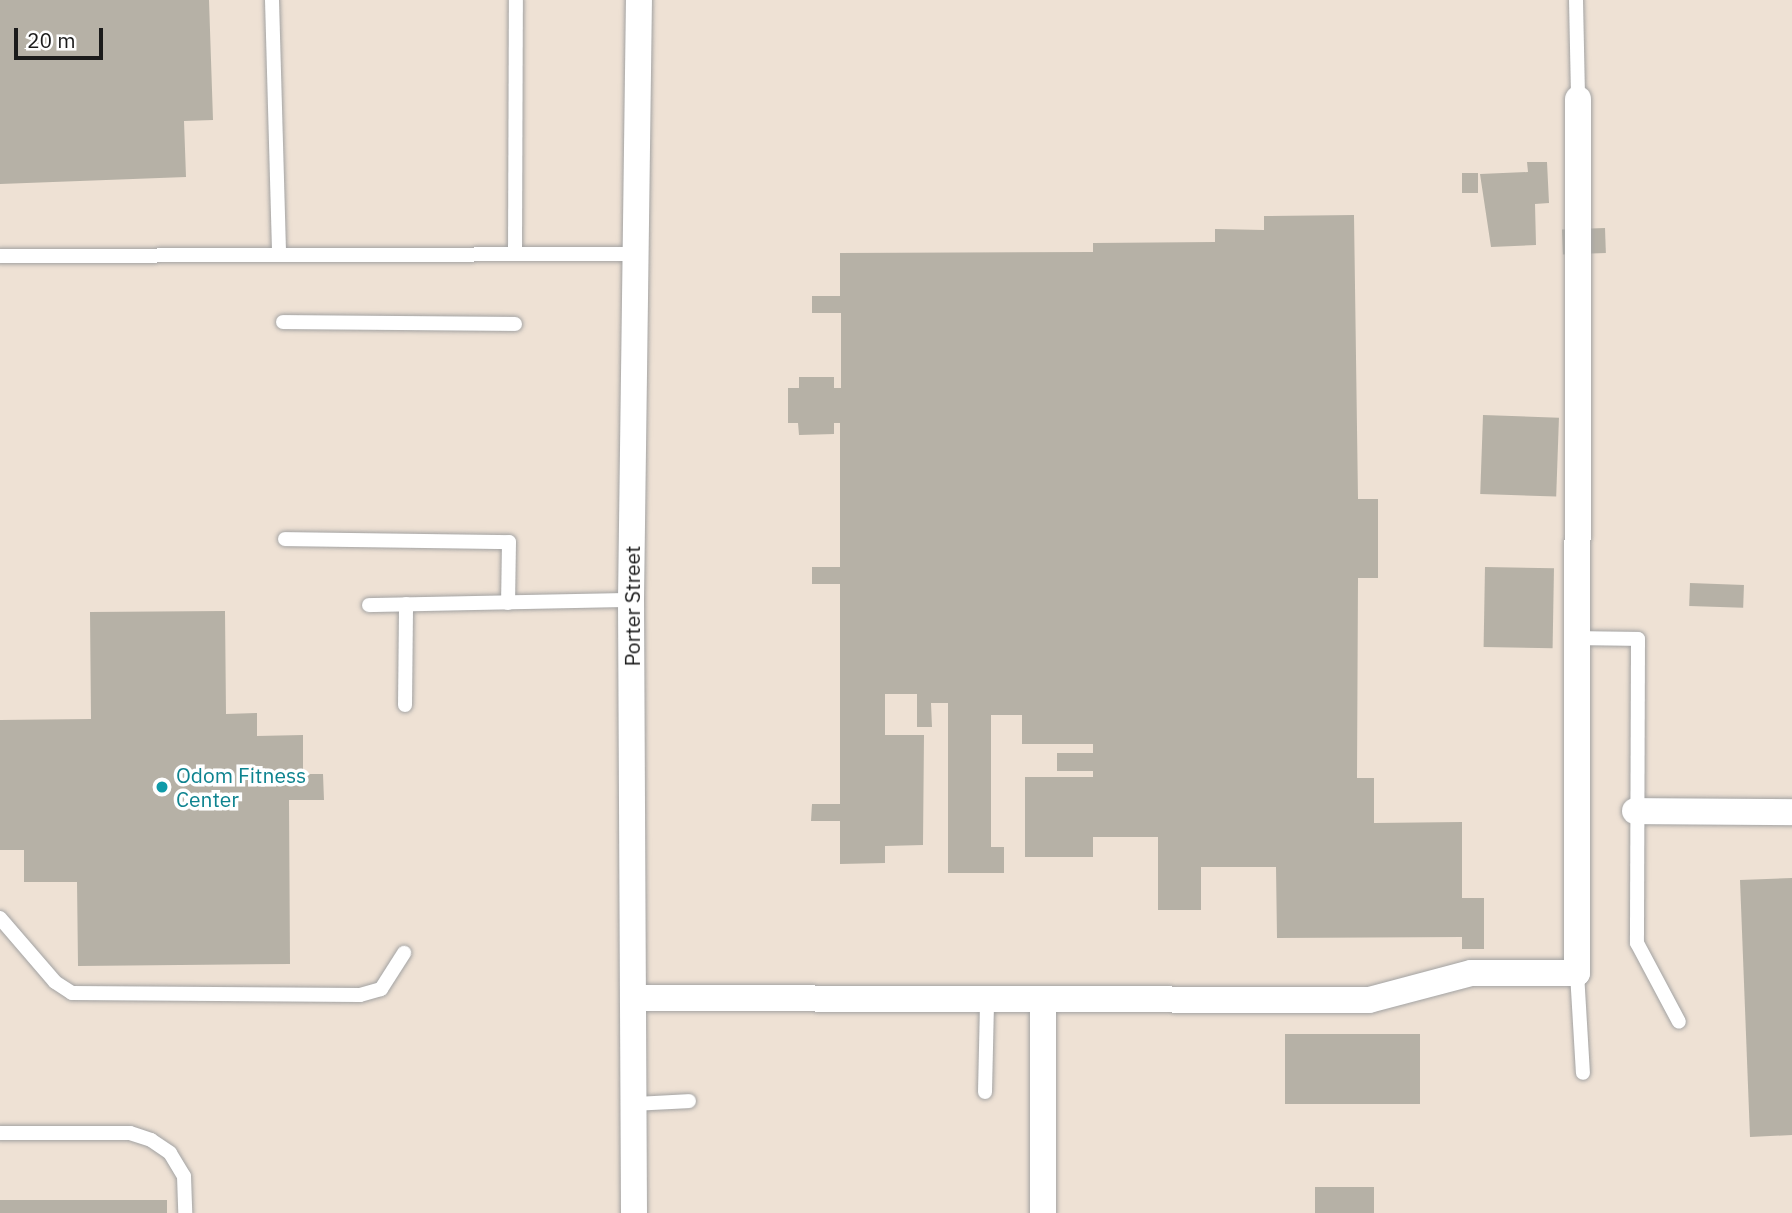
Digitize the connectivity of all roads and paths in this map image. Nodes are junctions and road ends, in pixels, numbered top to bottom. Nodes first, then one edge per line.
1 (272, 0) edge
2 (516, 0) edge
3 (639, 0) edge
4 (1576, 0) edge
5 (1578, 99) joint
6 (515, 254) junction
7 (634, 254) junction
8 (279, 255) junction
9 (0, 257) edge
10 (283, 322) dead end
11 (515, 324) dead end
12 (285, 539) dead end
13 (631, 600) junction
14 (508, 603) junction
15 (406, 604) junction
16 (369, 605) dead end
17 (1577, 638) junction
18 (405, 705) dead end
19 (1635, 811) junction
20 (1792, 812) edge
21 (0, 918) edge
22 (404, 953) dead end
23 (1577, 973) junction
24 (634, 998) junction
25 (987, 1001) junction
26 (1043, 1002) junction
27 (1679, 1023) dead end
28 (1583, 1073) dead end
29 (985, 1092) dead end
30 (689, 1101) dead end
31 (634, 1104) junction
32 (0, 1133) edge
33 (186, 1213) edge
34 (634, 1213) edge
35 (1043, 1213) edge

1 - 8 lane
2 - 6 lane
3 - 7 street, Porter Street
4 - 5 lane
5 - 17 street
6 - 7 lane
6 - 8 lane
7 - 13 street, Porter Street
8 - 9 lane
10 - 11 lane
12 - 14 lane
13 - 14 lane
13 - 24 street, Porter Street
14 - 15 lane
15 - 16 lane
15 - 18 lane
17 - 19 lane
17 - 23 street
19 - 20 street
19 - 27 lane
21 - 22 lane
23 - 26 street
23 - 28 lane
24 - 25 street
24 - 31 street, Porter Street
25 - 26 street
25 - 29 lane
26 - 35 street
30 - 31 lane
31 - 34 street, Porter Street
32 - 33 lane

